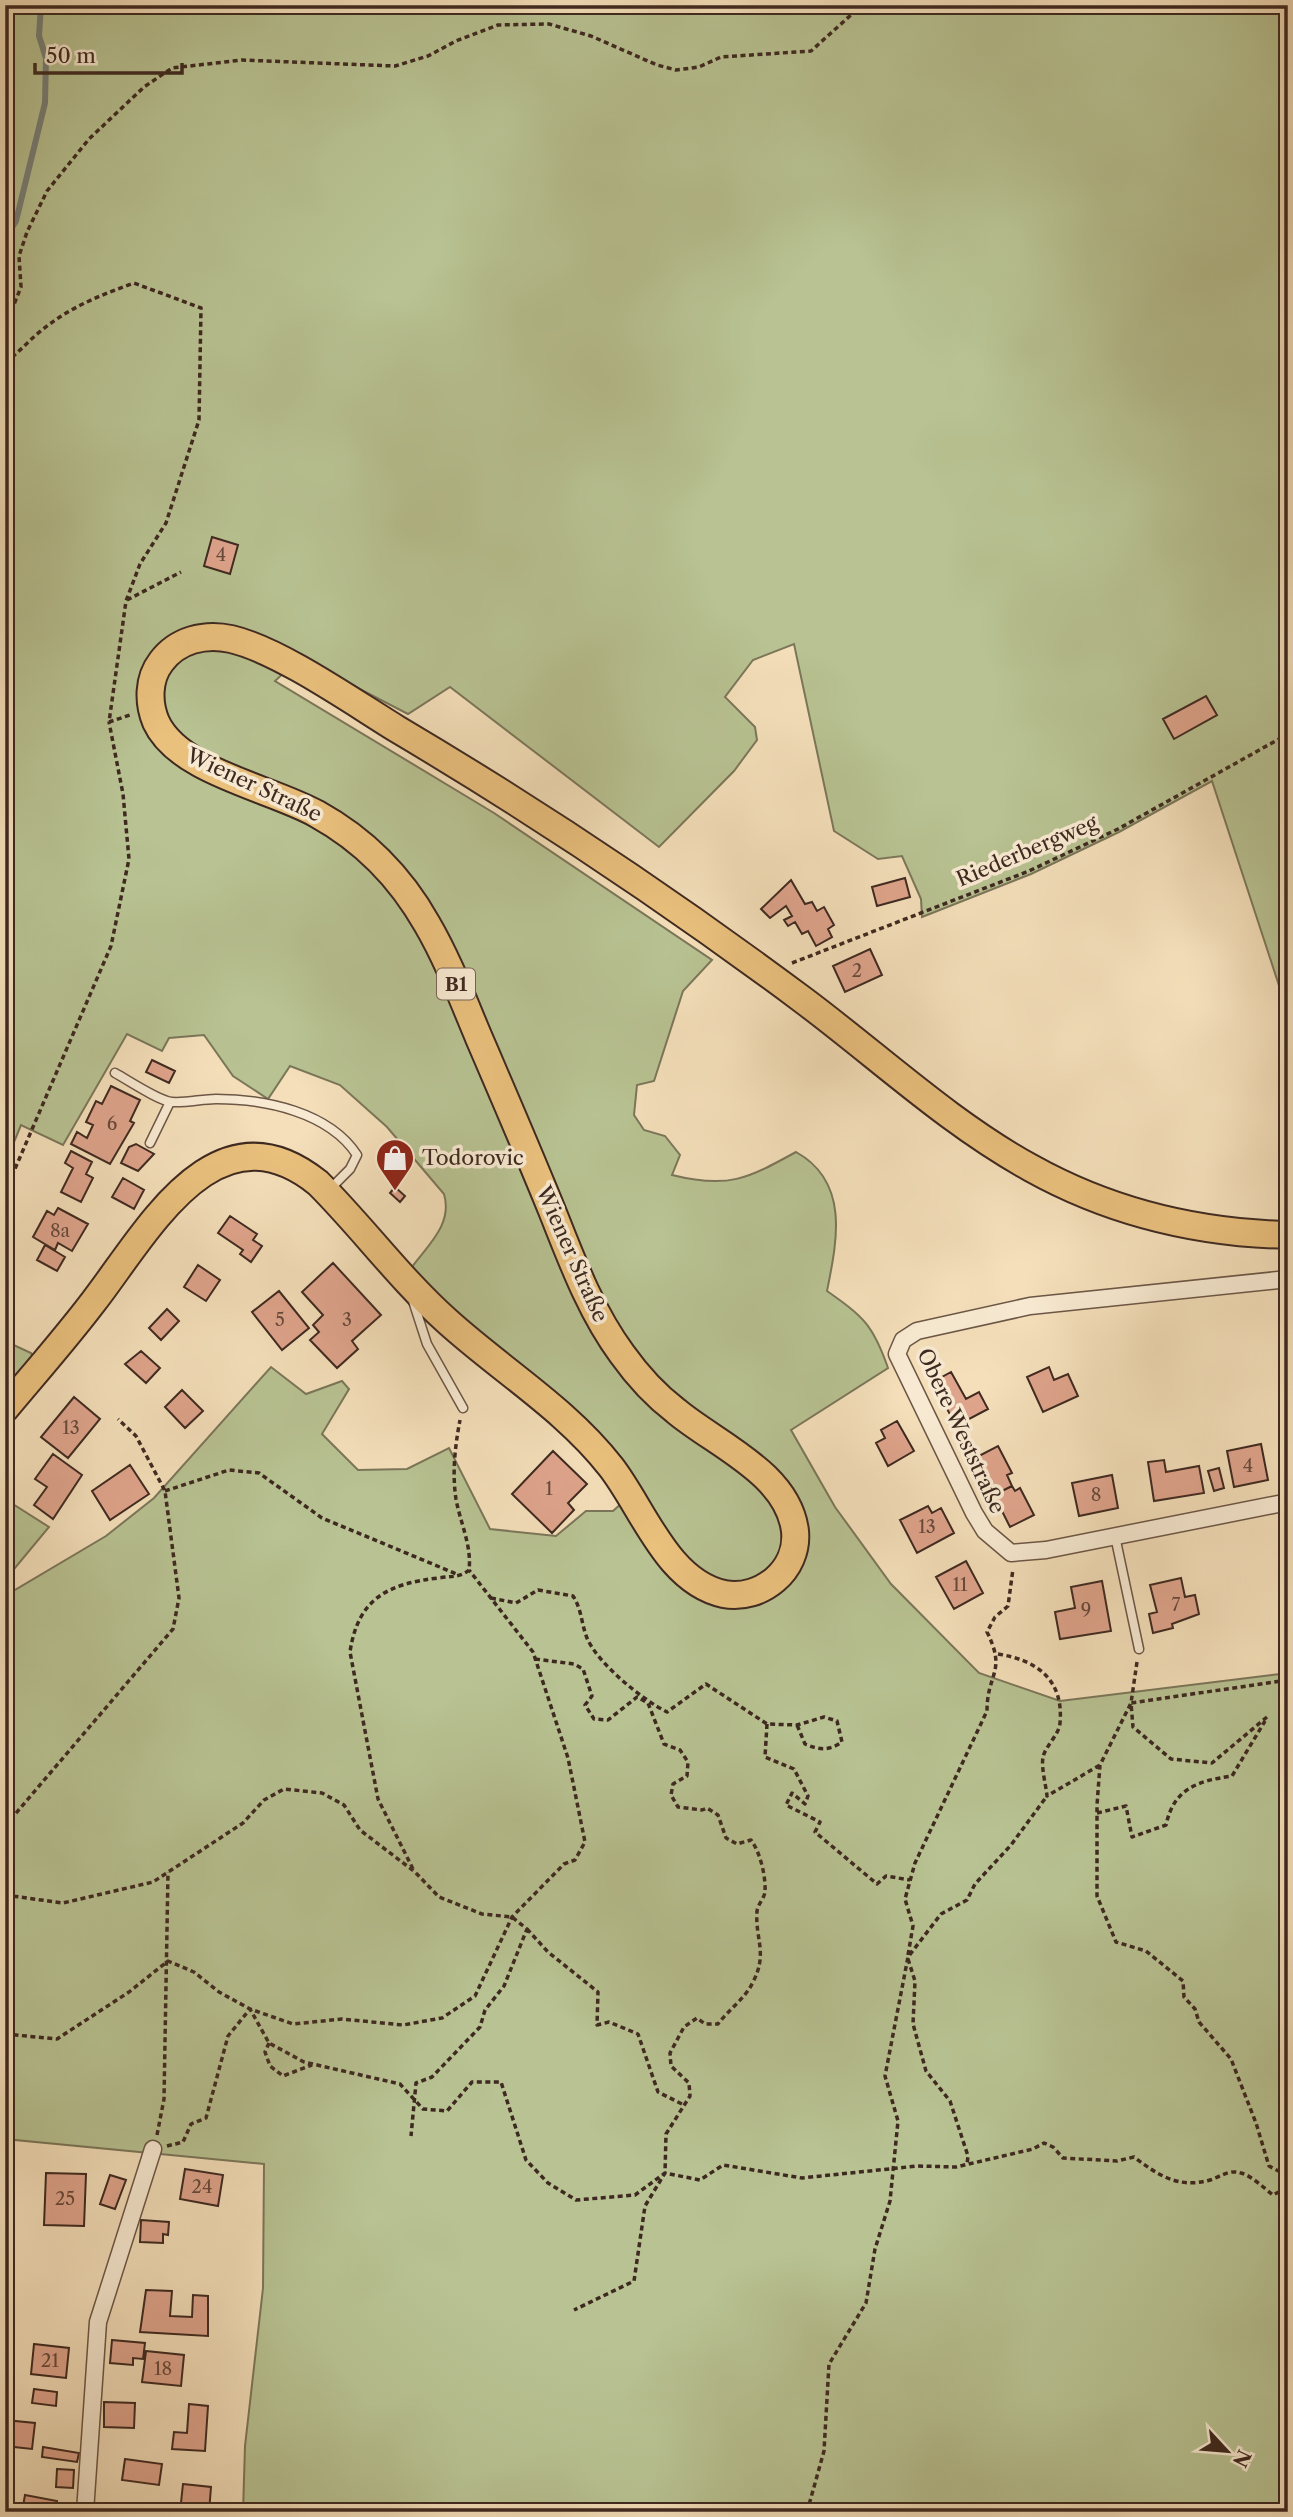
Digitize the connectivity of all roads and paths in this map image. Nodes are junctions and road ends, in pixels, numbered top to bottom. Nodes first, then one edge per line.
1 (862, 5) edge
2 (5, 327) edge
3 (5, 362) edge
4 (181, 572) dead end
5 (126, 601) junction
6 (152, 709) junction
7 (109, 722) junction
8 (1288, 734) edge
9 (767, 974) junction
10 (115, 1073) dead end
11 (170, 1102) junction
12 (149, 1143) dead end
13 (5, 1192) edge
14 (327, 1192) junction
15 (1288, 1235) edge
16 (1288, 1279) edge
17 (406, 1282) junction
18 (463, 1408) joint
19 (5, 1409) edge
20 (118, 1419) dead end
21 (165, 1491) junction
22 (1288, 1502) edge
23 (1115, 1536) junction
24 (1011, 1553) junction
25 (469, 1570) junction
26 (462, 1576) junction
27 (491, 1598) junction
28 (1139, 1649) joint
29 (998, 1654) junction
30 (535, 1659) junction
31 (1288, 1680) edge
32 (648, 1703) junction
33 (1131, 1703) junction
34 (767, 1724) junction
35 (797, 1725) junction
36 (1100, 1765) junction
37 (1047, 1796) junction
38 (1097, 1813) junction
39 (5, 1826) edge
40 (168, 1872) junction
41 (415, 1872) junction
42 (910, 1880) junction
43 (5, 1895) edge
44 (512, 1917) junction
45 (527, 1929) junction
46 (908, 1957) junction
47 (168, 1961) junction
48 (250, 2009) junction
49 (5, 2034) edge
50 (269, 2043) junction
51 (314, 2064) junction
52 (414, 2099) junction
53 (456, 2101) junction
54 (684, 2105) junction
55 (465, 2109) dead end
56 (411, 2136) dead end
57 (153, 2149) junction
58 (516, 2152) dead end
59 (526, 2160) junction
60 (967, 2165) junction
61 (892, 2170) junction
62 (665, 2172) junction
63 (1288, 2176) edge
64 (1288, 2187) edge
65 (575, 2310) dead end
66 (85, 2512) edge
67 (807, 2512) edge

1 - 2 path
3 - 5 path
4 - 5 path
5 - 7 path
6 - 7 path
6 - 9 main road
6 - 17 main road, Wiener Straße / B1
7 - 13 path
8 - 9 path, Riederbergweg
9 - 15 main road
10 - 11 lane
11 - 12 lane
11 - 14 lane
14 - 17 main road, Wiener Straße / B1
14 - 19 main road, Wiener Straße / B1
16 - 24 street, Obere Weststraße
17 - 18 lane
18 - 25 path
20 - 21 path
21 - 26 path
21 - 39 path
22 - 23 street
23 - 24 street
23 - 28 lane
24 - 29 path
25 - 26 path
25 - 27 path
26 - 41 path
27 - 30 path
27 - 32 path
28 - 33 path
29 - 37 path
29 - 42 path
30 - 32 path
30 - 44 path
31 - 33 path
32 - 34 path
32 - 54 path
33 - 36 path
33 - 38 path
34 - 35 path
34 - 42 path
35 - 35 path
36 - 37 path
36 - 38 path
37 - 46 path
38 - 63 path
40 - 41 path
40 - 43 path
40 - 47 path
41 - 44 path
42 - 46 path
44 - 45 path
44 - 48 path
45 - 52 path
45 - 54 path
46 - 60 path
46 - 61 path
47 - 48 path
47 - 49 path
47 - 57 path
48 - 50 path
48 - 57 path
50 - 51 path
50 - 51 path
51 - 52 path
52 - 53 path
52 - 56 path
53 - 55 path
53 - 59 path
54 - 62 path
57 - 66 street
58 - 59 path
59 - 62 path
60 - 61 path
60 - 64 path
61 - 62 path
61 - 67 path
62 - 65 path

